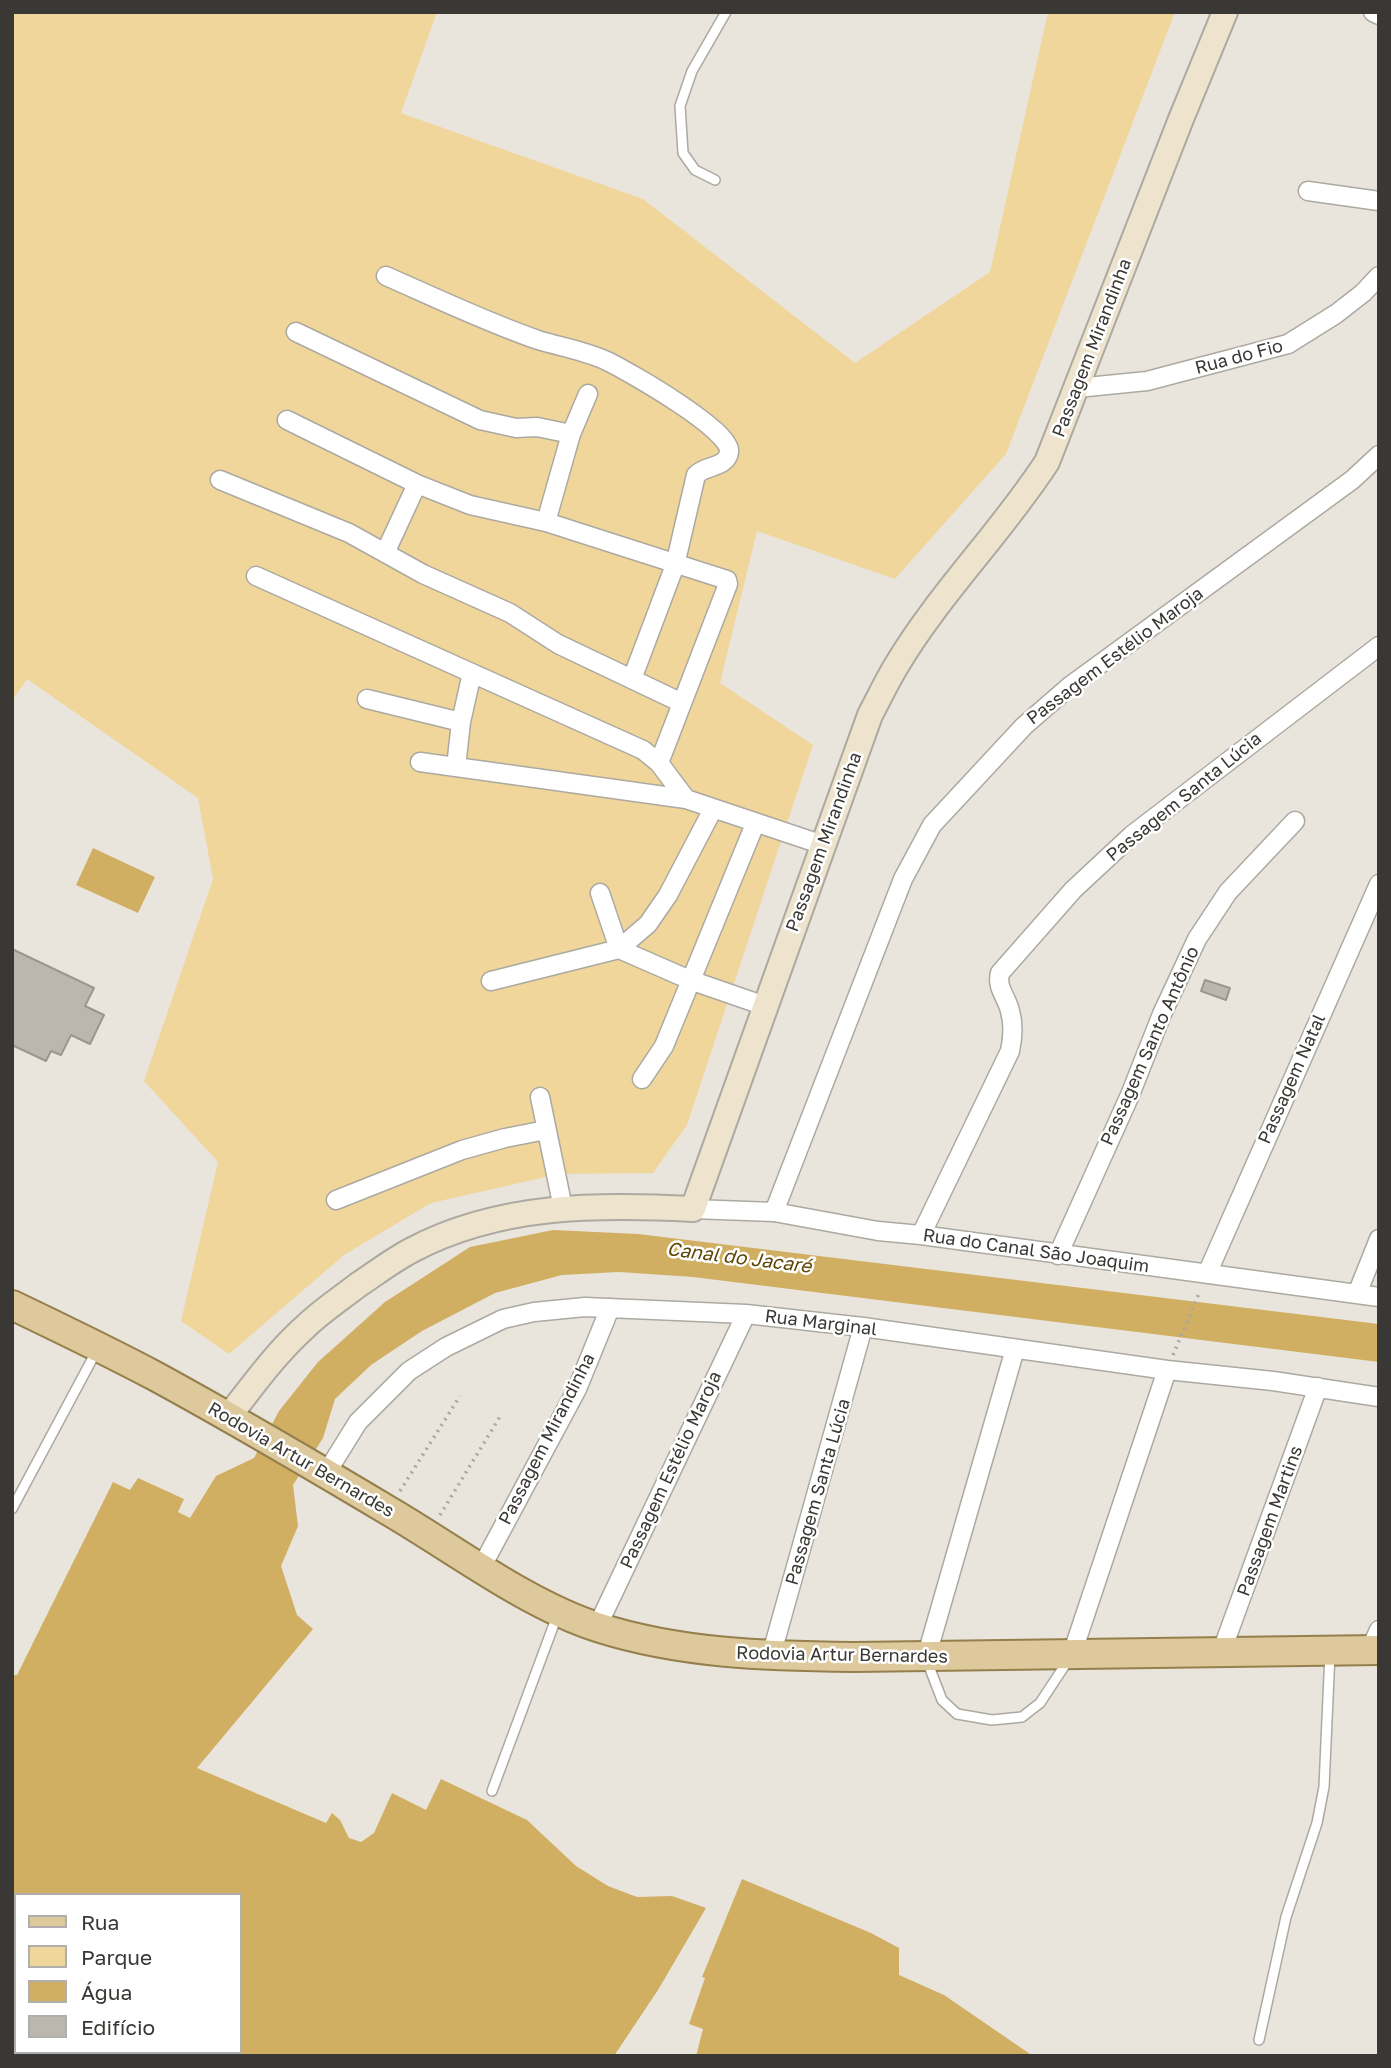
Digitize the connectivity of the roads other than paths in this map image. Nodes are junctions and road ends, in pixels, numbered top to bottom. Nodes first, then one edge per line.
1 (726, 12) edge
2 (1225, 12) edge
3 (1373, 12) edge
4 (1379, 15) edge
5 (715, 180) dead end
6 (1308, 191) dead end
7 (1379, 201) edge
8 (386, 275) dead end
9 (1379, 276) edge
10 (296, 332) dead end
11 (1077, 388) junction
12 (588, 394) dead end
13 (287, 420) dead end
14 (571, 434) junction
15 (1379, 455) edge
16 (220, 480) dead end
17 (418, 484) junction
18 (546, 522) junction
19 (385, 553) junction
20 (675, 565) junction
21 (256, 576) dead end
22 (1379, 646) edge
23 (472, 673) junction
24 (632, 679) junction
25 (367, 699) dead end
26 (682, 703) junction
27 (461, 722) junction
28 (420, 762) dead end
29 (659, 763) junction
30 (456, 767) junction
31 (686, 799) junction
32 (713, 809) junction
33 (1294, 821) dead end
34 (755, 824) junction
35 (823, 845) junction
36 (1379, 884) edge
37 (600, 893) dead end
38 (619, 949) junction
39 (690, 980) junction
40 (491, 981) dead end
41 (765, 1006) junction
42 (642, 1079) dead end
43 (540, 1097) dead end
44 (546, 1130) junction
45 (336, 1199) dead end
46 (563, 1208) junction
47 (693, 1209) junction
48 (774, 1212) junction
49 (921, 1235) junction
50 (1379, 1239) edge
51 (1058, 1255) junction
52 (1205, 1278) junction
53 (1357, 1294) junction
54 (1379, 1297) edge
55 (13, 1307) edge
56 (610, 1308) junction
57 (746, 1314) junction
58 (863, 1327) junction
59 (98, 1347) junction
60 (1015, 1349) junction
61 (1169, 1365) junction
62 (1318, 1387) junction
63 (1379, 1397) edge
64 (235, 1422) junction
65 (320, 1472) junction
66 (12, 1509) edge
67 (481, 1568) junction
68 (559, 1611) junction
69 (597, 1627) junction
70 (1376, 1643) edge
71 (1330, 1651) junction
72 (1221, 1653) junction
73 (1072, 1654) junction
74 (771, 1656) junction
75 (926, 1658) junction
76 (492, 1791) dead end
77 (1259, 2040) dead end

1 - 5 lane
2 - 11 street, Passagem Mirandinha
3 - 4 street
6 - 7 street
8 - 20 street
9 - 11 street, Rua do Fio
10 - 14 street
11 - 35 street, Passagem Mirandinha
12 - 14 street
13 - 17 street
14 - 18 street
15 - 48 street, Passagem Estélio Maroja
16 - 19 street
17 - 18 street
17 - 19 street
18 - 20 street
19 - 24 street
20 - 24 street
20 - 26 street
21 - 23 street
22 - 49 street, Passagem Santa Lúcia
23 - 27 street
23 - 29 street
24 - 26 street
25 - 27 street
26 - 29 street
27 - 30 street
28 - 30 street
29 - 31 street
30 - 31 street
31 - 32 street
32 - 34 street
32 - 38 street
33 - 51 street, Passagem Santo Antônio
34 - 35 street
34 - 39 street
35 - 41 street, Passagem Mirandinha
36 - 52 street, Passagem Natal
37 - 38 street
38 - 39 street
38 - 40 street
39 - 41 street
39 - 42 street
41 - 47 street, Passagem Mirandinha
43 - 44 street
44 - 45 street
44 - 46 street
46 - 47 street
46 - 64 street
47 - 48 street, Rua do Canal São Joaquim
48 - 49 street, Rua do Canal São Joaquim
49 - 51 street, Rua do Canal São Joaquim
50 - 53 street
51 - 52 street, Rua do Canal São Joaquim
52 - 53 street, Rua do Canal São Joaquim
53 - 54 street, Rua do Canal São Joaquim
55 - 59 main road, Rodovia Artur Bernardes
56 - 57 street, Rua Marginal
56 - 65 street, Rua Marginal
56 - 67 street, Passagem Mirandinha
57 - 58 street, Rua Marginal
57 - 69 street, Passagem Estélio Maroja
58 - 60 street, Rua Marginal
58 - 74 street, Passagem Santa Lúcia
59 - 64 main road, Rodovia Artur Bernardes
59 - 66 lane
60 - 61 street, Rua Marginal
60 - 75 street
61 - 62 street, Rua Marginal
61 - 73 street
62 - 63 street, Rua Marginal
62 - 72 street, Passagem Martins
64 - 65 main road, Rodovia Artur Bernardes
65 - 67 main road, Rodovia Artur Bernardes
67 - 68 main road, Rodovia Artur Bernardes
68 - 69 main road, Rodovia Artur Bernardes
68 - 76 lane
69 - 74 main road, Rodovia Artur Bernardes
70 - 71 main road, Rodovia Artur Bernardes
71 - 72 main road, Rodovia Artur Bernardes
71 - 77 lane
72 - 73 main road, Rodovia Artur Bernardes
73 - 75 main road, Rodovia Artur Bernardes
73 - 75 lane
74 - 75 main road, Rodovia Artur Bernardes

